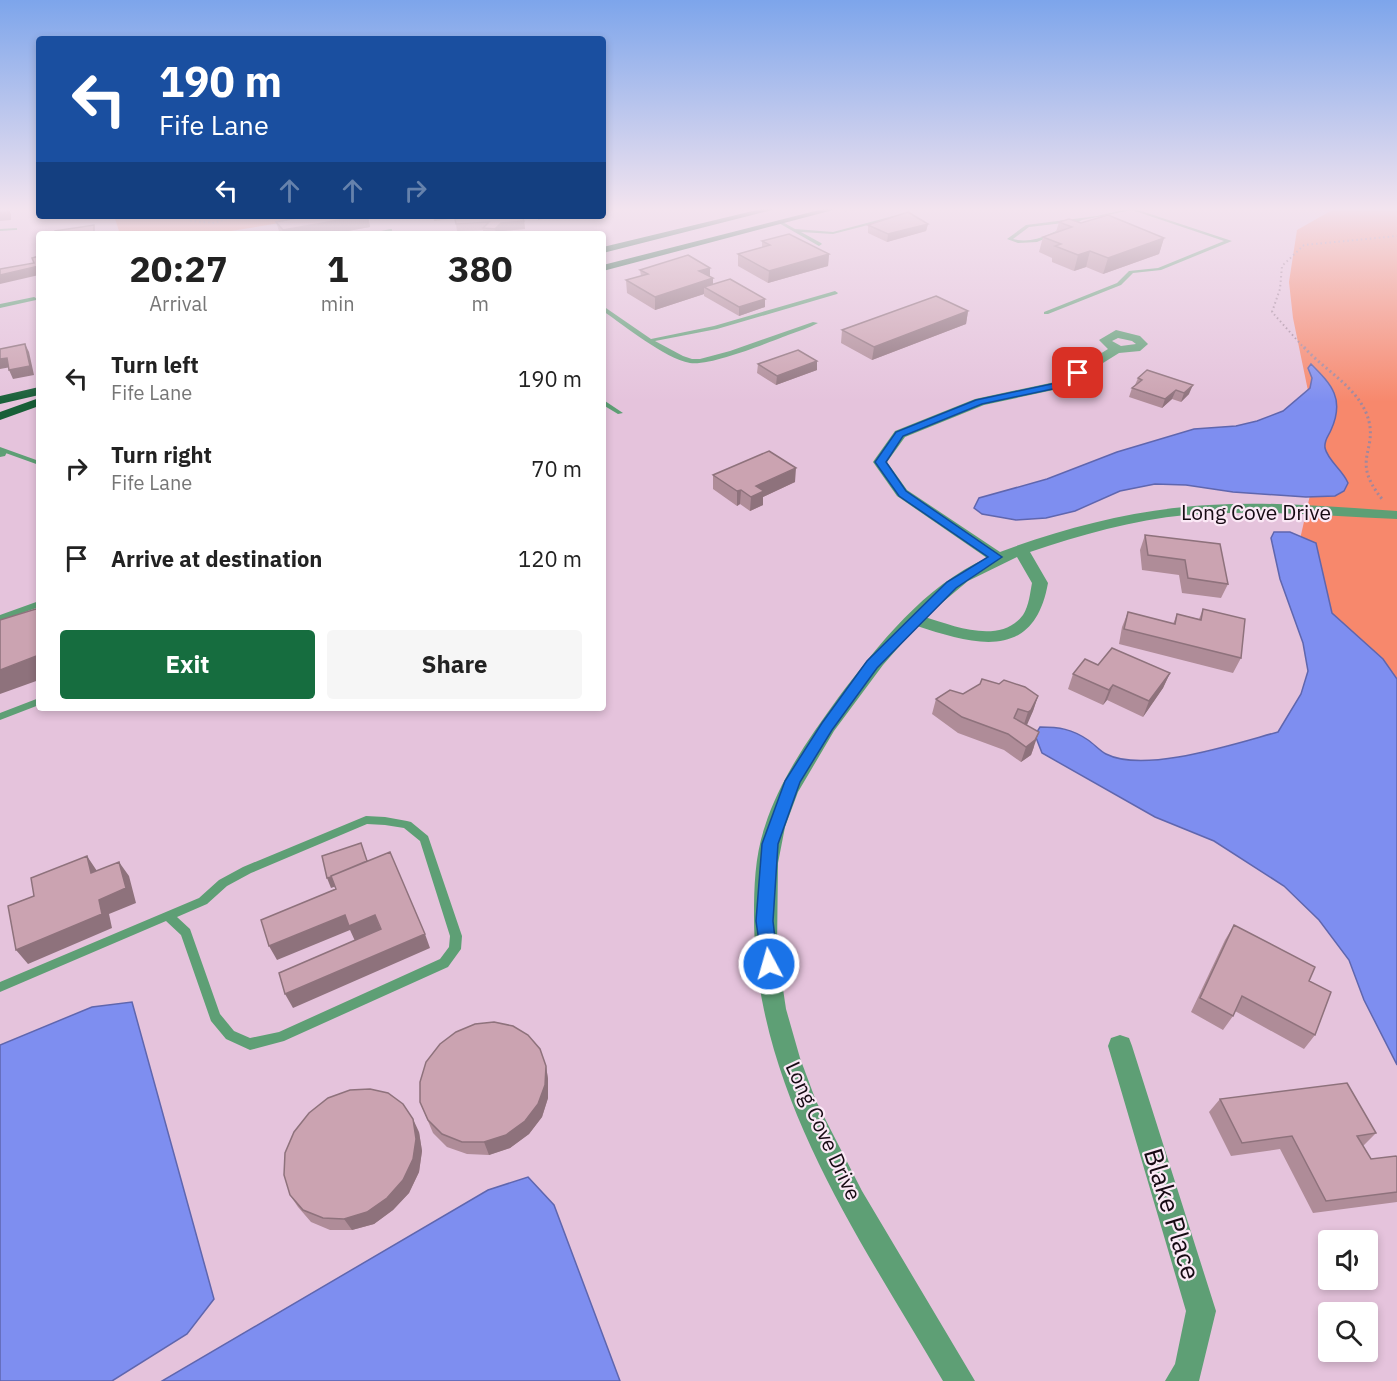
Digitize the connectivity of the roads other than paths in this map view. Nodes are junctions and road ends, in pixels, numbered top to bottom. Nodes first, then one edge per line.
1 (1130, 273) edge
2 (835, 293) dead end
3 (34, 299) dead end
4 (0, 306) edge
5 (606, 311) edge
6 (1046, 313) dead end
7 (815, 323) dead end
8 (652, 340) junction
9 (1116, 349) dead end
10 (36, 392) edge
11 (0, 400) edge
12 (36, 403) edge
13 (606, 404) edge
14 (36, 412) edge
15 (620, 413) dead end
16 (0, 416) edge
17 (0, 421) edge
18 (0, 452) edge
19 (36, 462) edge
20 (1397, 515) edge
21 (1021, 550) junction
22 (996, 557) junction
23 (36, 605) edge
24 (0, 618) edge
25 (916, 620) junction
26 (36, 702) edge
27 (0, 717) edge
28 (168, 916) junction
29 (0, 987) edge
30 (1120, 1046) dead end
31 (960, 1381) edge
32 (1180, 1381) edge

1 - 6 lane
2 - 8 lane
3 - 4 lane
5 - 8 lane
7 - 8 lane
9 - 22 street
10 - 11 highway
12 - 16 highway
13 - 15 lane
14 - 17 highway
18 - 19 lane
20 - 21 street, Long Cove Drive
21 - 22 street, Long Cove Drive
21 - 25 street
22 - 25 street, Long Cove Drive
23 - 24 lane
25 - 31 street, Long Cove Drive
26 - 27 lane
28 - 28 lane
28 - 29 lane
30 - 32 street, Blake Place

